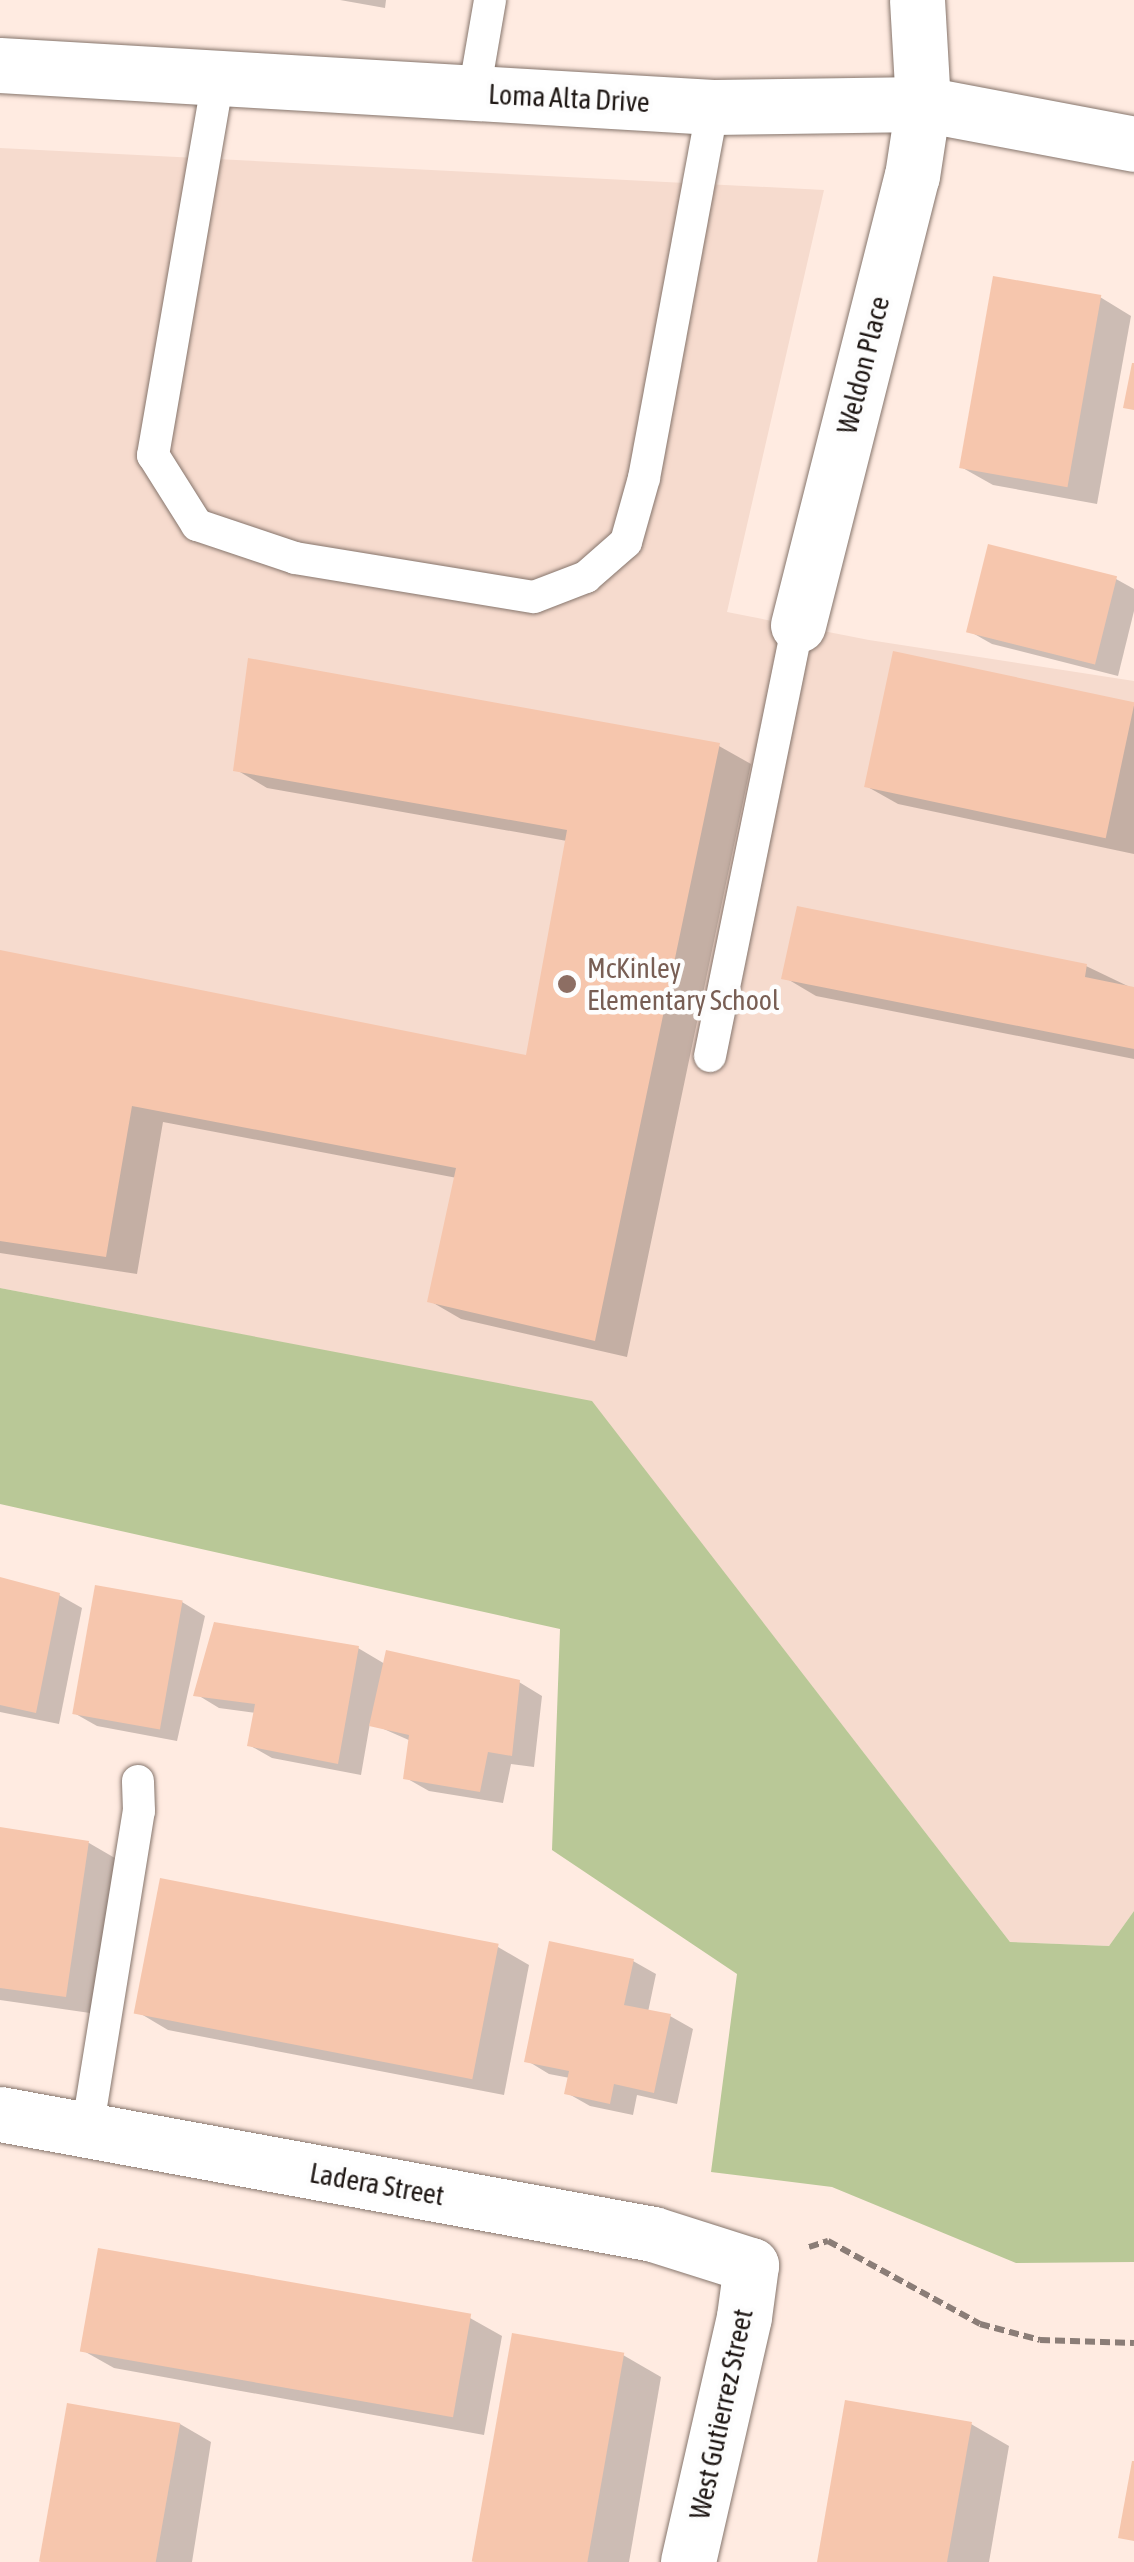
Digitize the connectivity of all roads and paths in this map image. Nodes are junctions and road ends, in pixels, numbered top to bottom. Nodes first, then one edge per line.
1 (490, 0) edge
2 (917, 0) edge
3 (0, 66) edge
4 (218, 79) junction
5 (474, 93) junction
6 (923, 104) junction
7 (714, 107) junction
8 (1134, 144) edge
9 (798, 625) joint
10 (710, 1056) dead end
11 (138, 1781) dead end
12 (0, 2114) edge
13 (87, 2131) junction
14 (752, 2265) junction
15 (1134, 2343) edge
16 (688, 2562) edge

1 - 5 lane
2 - 6 street, Weldon Place
3 - 4 street, Loma Alta Drive
4 - 5 street, Loma Alta Drive
4 - 7 lane
5 - 7 street, Loma Alta Drive
6 - 7 street, Loma Alta Drive
6 - 8 street, Loma Alta Drive
6 - 9 street, Weldon Place
9 - 10 lane
11 - 13 lane
12 - 13 street, Ladera Street
13 - 14 street, Ladera Street
14 - 15 path
14 - 16 street, West Gutierrez Street

